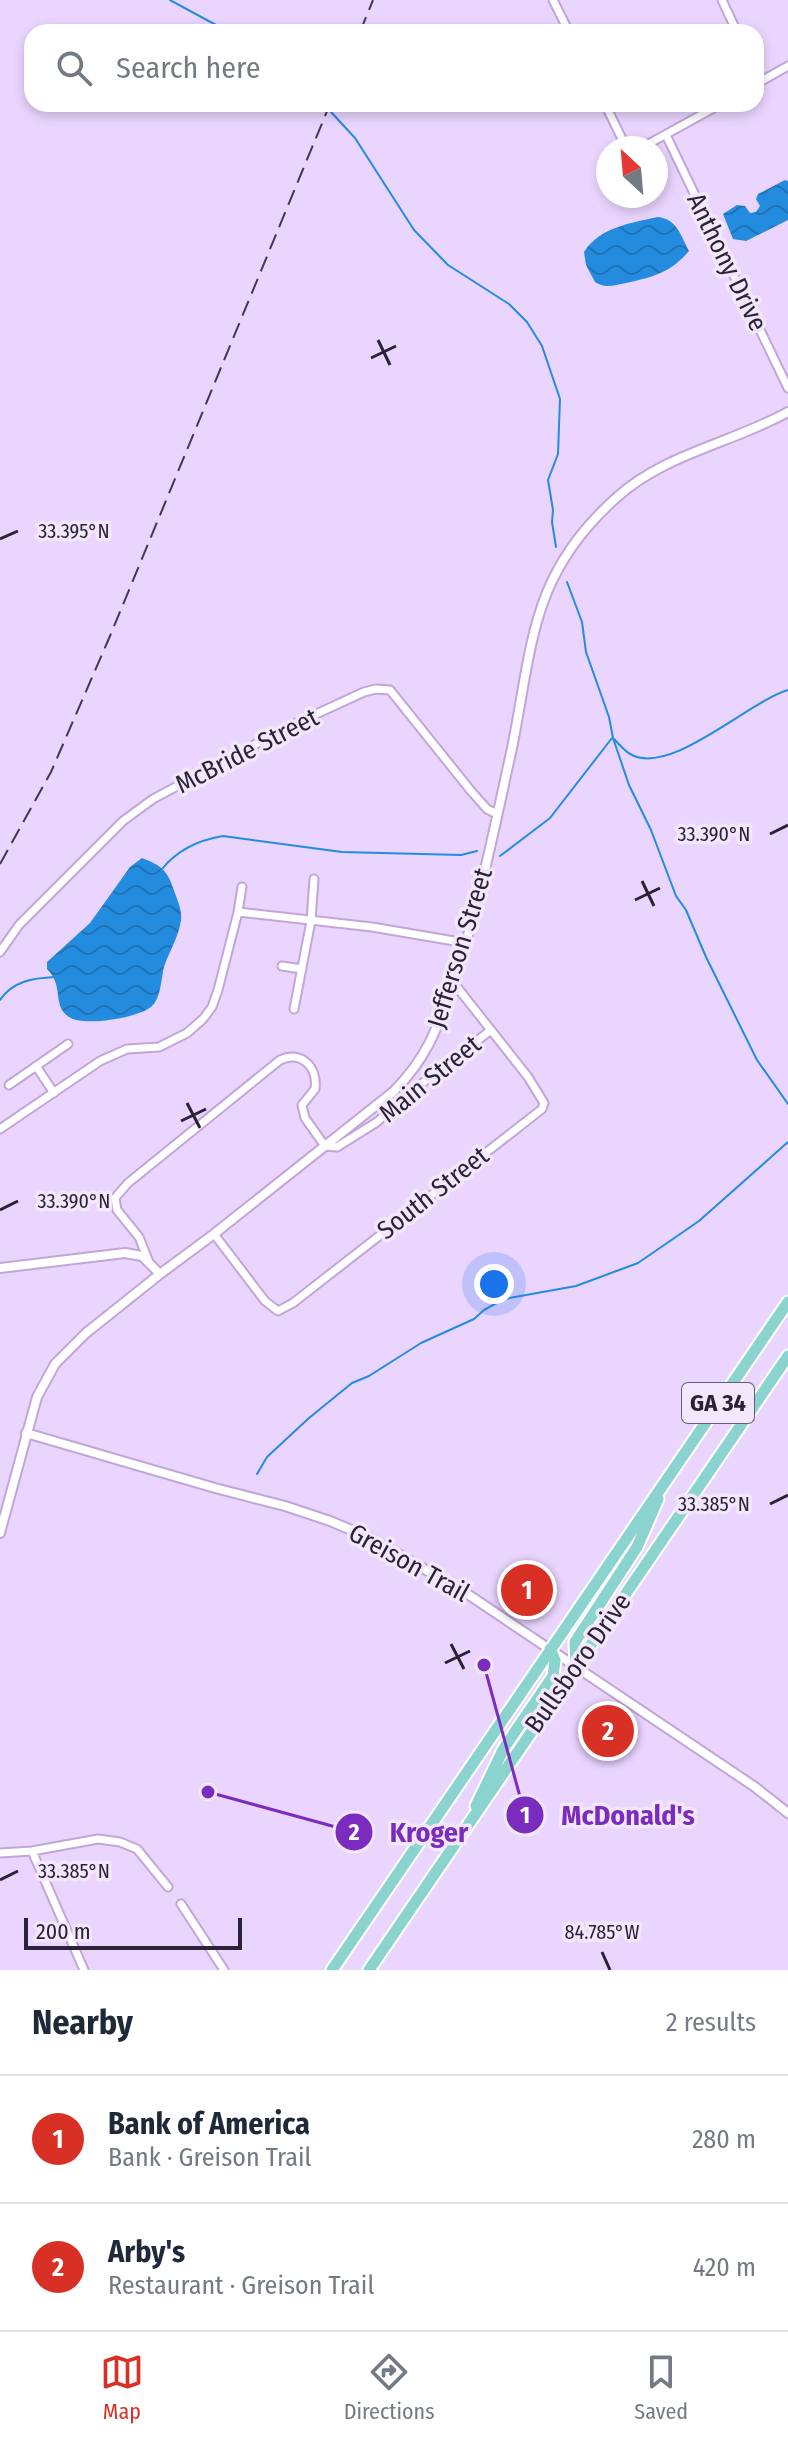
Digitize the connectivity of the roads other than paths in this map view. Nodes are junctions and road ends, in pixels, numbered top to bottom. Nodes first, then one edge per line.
1 (553, 0) edge
2 (722, 0) edge
3 (565, 24) edge
4 (733, 24) edge
5 (788, 66) edge
6 (764, 77) edge
7 (609, 112) edge
8 (707, 112) edge
9 (666, 135) joint
10 (621, 136) edge
11 (788, 388) edge
12 (788, 412) edge
13 (497, 814) junction
14 (314, 879) dead end
15 (242, 887) dead end
16 (238, 912) junction
17 (311, 921) junction
18 (466, 943) junction
19 (0, 952) edge
20 (282, 966) dead end
21 (302, 969) junction
22 (453, 982) junction
23 (294, 1009) dead end
24 (491, 1030) junction
25 (68, 1044) dead end
26 (36, 1066) junction
27 (9, 1085) dead end
28 (54, 1093) junction
29 (0, 1129) edge
30 (325, 1146) junction
31 (214, 1234) junction
32 (149, 1262) junction
33 (0, 1268) edge
34 (160, 1274) junction
35 (788, 1302) edge
36 (788, 1356) edge
37 (26, 1433) junction
38 (668, 1476) junction
39 (0, 1533) edge
40 (550, 1649) junction
41 (576, 1668) junction
42 (788, 1813) edge
43 (471, 1820) junction
44 (32, 1851) junction
45 (0, 1853) edge
46 (168, 1887) dead end
47 (181, 1904) dead end
48 (84, 1970) edge
49 (224, 1970) edge
50 (332, 1970) edge
51 (369, 1970) edge

1 - 3 street
2 - 4 street
5 - 6 street
7 - 10 street
8 - 9 street
9 - 11 street, Anthony Drive
12 - 13 street, Jefferson Street
13 - 18 street, Jefferson Street
13 - 19 street, McBride Street
14 - 17 street
15 - 16 street
16 - 17 street
16 - 28 street
17 - 18 street
17 - 21 street
18 - 22 street, Jefferson Street
20 - 21 street
21 - 23 street
22 - 24 street, South Street
22 - 30 street, Jefferson Street
24 - 30 street, Main Street
24 - 31 street, South Street
25 - 26 street
26 - 27 street
26 - 28 street
28 - 29 street
30 - 31 street, Jefferson Street
30 - 32 street
31 - 34 street, Jefferson Street
32 - 33 street
32 - 34 street
34 - 37 street, Jefferson Street
35 - 38 main road, Bullsboro Drive / GA 34
36 - 41 main road, Bullsboro Drive / GA 34
37 - 39 street, Jefferson Street
37 - 40 street, Greison Trail
38 - 40 main road, Bullsboro Drive / GA 34
38 - 41 main road
40 - 41 street, Greison Trail
40 - 43 main road
40 - 50 main road, Bullsboro Drive / GA 34
41 - 42 street, Greison Trail
41 - 43 main road, Bullsboro Drive / GA 34
43 - 51 main road, Bullsboro Drive / GA 34
44 - 45 street
44 - 46 street
44 - 48 street
47 - 49 street

